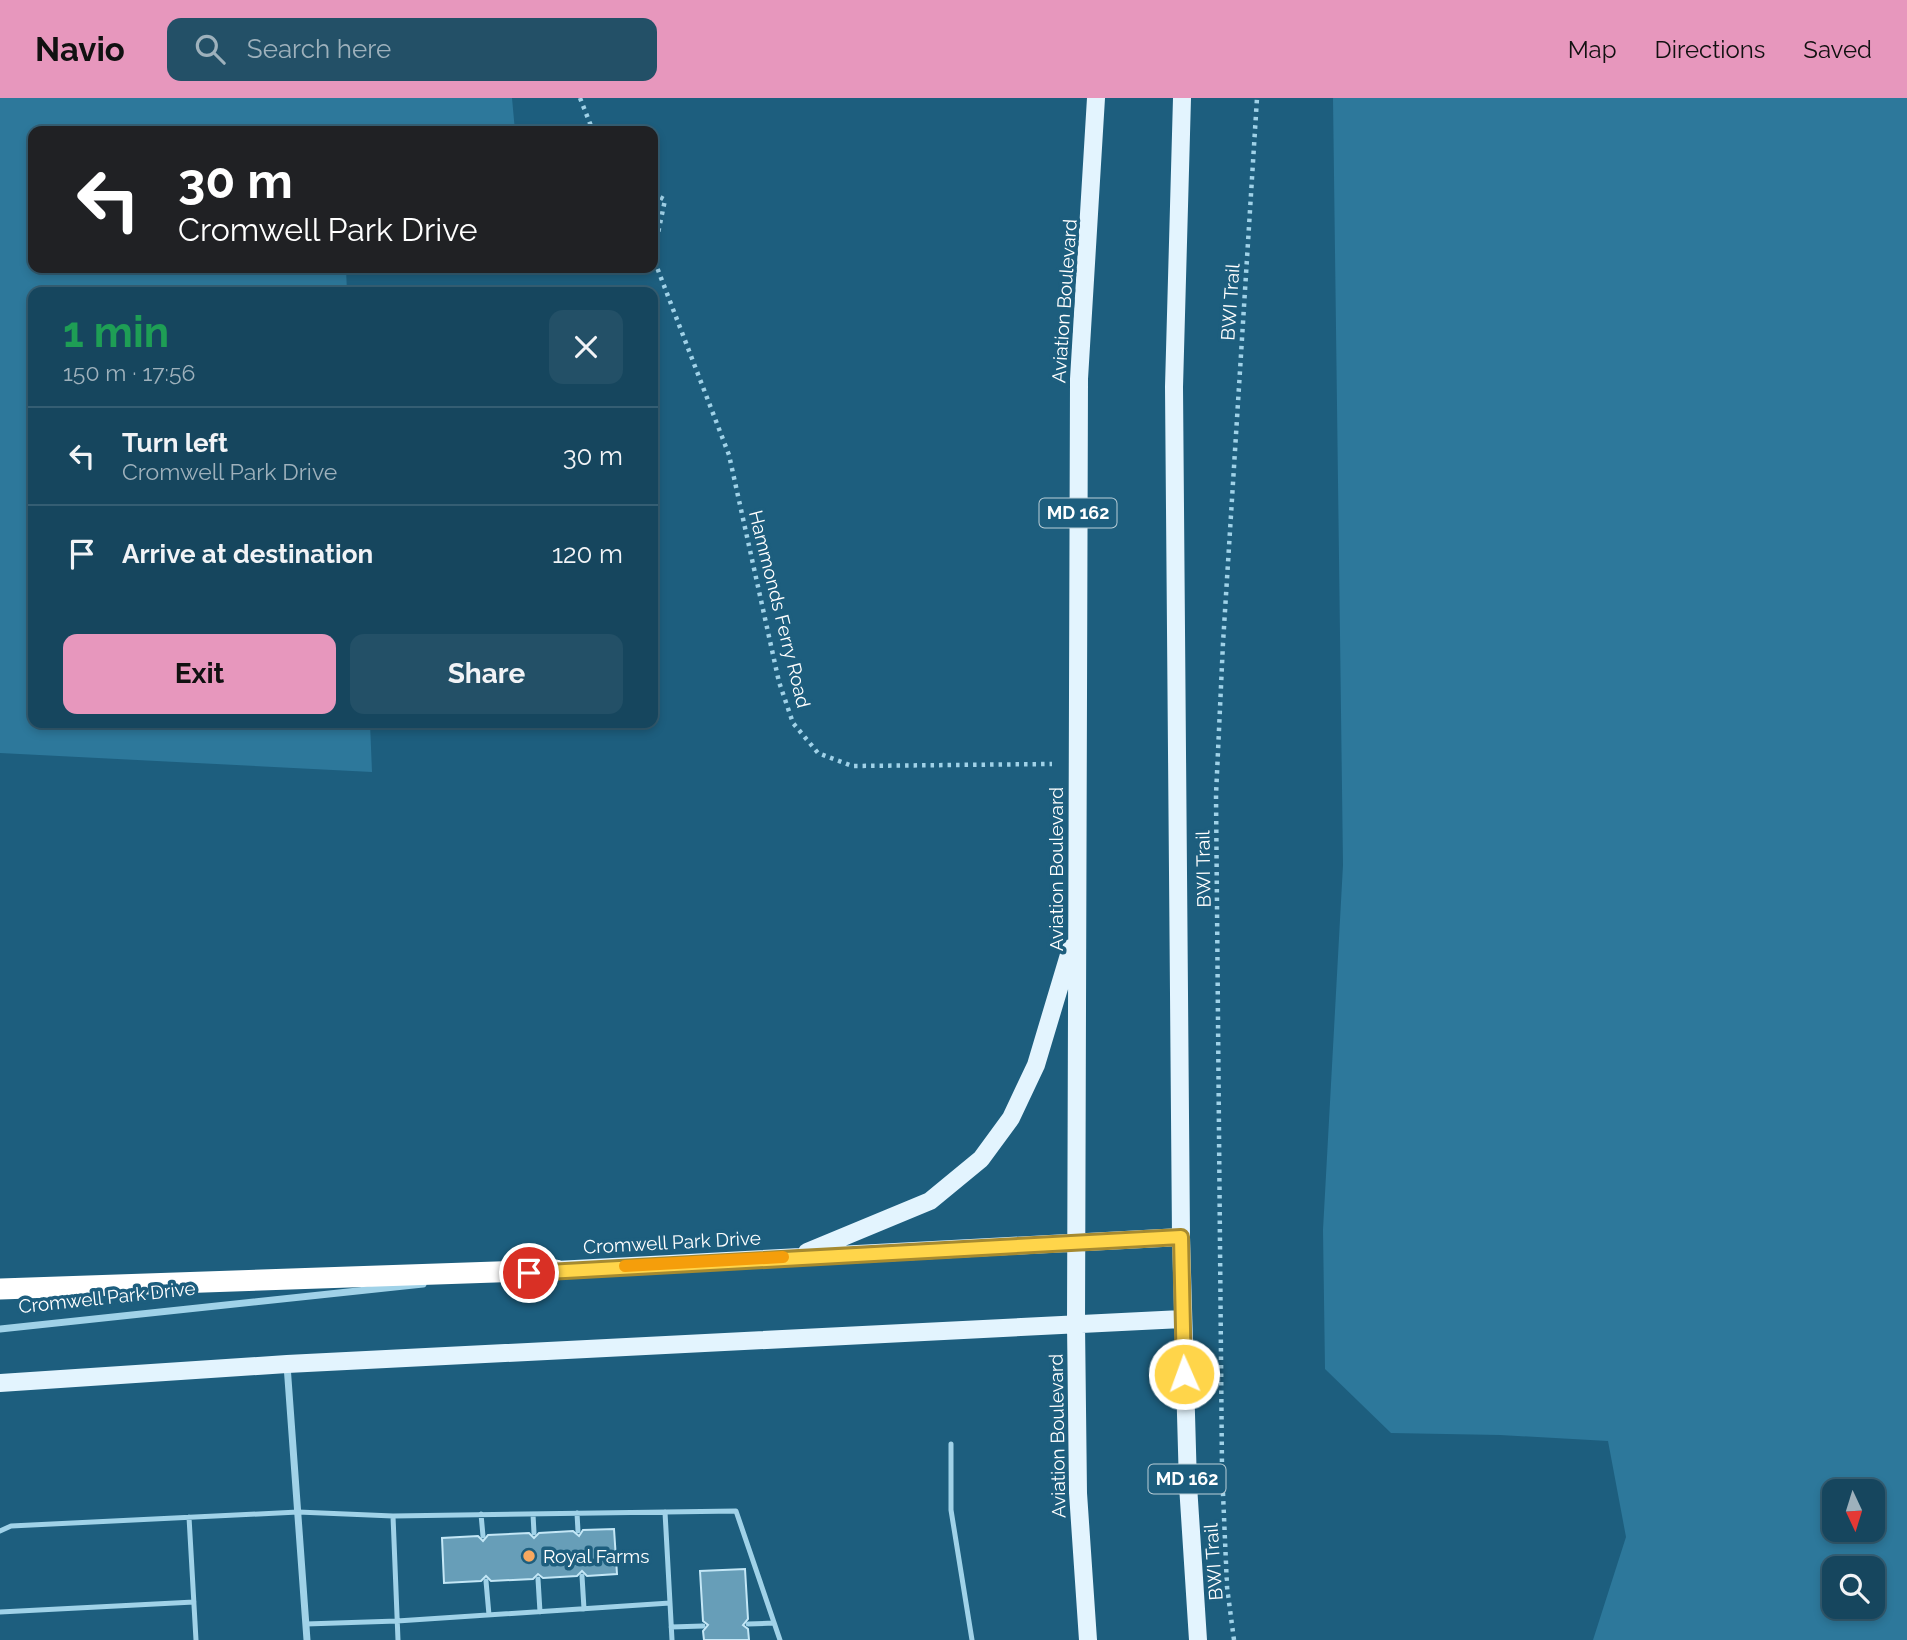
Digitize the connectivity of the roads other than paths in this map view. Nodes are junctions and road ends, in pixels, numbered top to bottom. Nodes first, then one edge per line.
1 (1096, 98) edge
2 (1182, 98) edge
3 (1077, 928) junction
4 (1181, 1237) junction
5 (1076, 1242) junction
6 (795, 1257) junction
7 (556, 1270) junction
8 (0, 1289) edge
9 (1182, 1319) junction
10 (1076, 1324) junction
11 (0, 1329) edge
12 (287, 1364) junction
13 (0, 1383) edge
14 (951, 1444) dead end
15 (298, 1512) junction
16 (665, 1512) junction
17 (577, 1513) junction
18 (481, 1514) junction
19 (533, 1514) junction
20 (393, 1516) junction
21 (189, 1517) junction
22 (0, 1531) edge
23 (578, 1531) dead end
24 (534, 1533) dead end
25 (483, 1536) dead end
26 (582, 1576) dead end
27 (538, 1579) dead end
28 (486, 1581) dead end
29 (194, 1602) junction
30 (670, 1603) junction
31 (584, 1609) junction
32 (0, 1612) edge
33 (540, 1612) junction
34 (489, 1615) junction
35 (397, 1621) junction
36 (306, 1623) junction
37 (774, 1623) junction
38 (748, 1624) dead end
39 (703, 1626) dead end
40 (671, 1627) junction
41 (196, 1640) edge
42 (307, 1640) edge
43 (398, 1640) edge
44 (672, 1640) edge
45 (780, 1640) edge
46 (972, 1640) edge
47 (1088, 1640) edge
48 (1198, 1640) edge

1 - 3 main road, Aviation Boulevard / MD 162
2 - 4 main road, MD 162
3 - 5 main road, Aviation Boulevard / MD 162
3 - 6 main road
4 - 5 main road, Cromwell Park Drive
4 - 9 main road, MD 162
5 - 6 main road, Cromwell Park Drive
5 - 10 main road, Aviation Boulevard / MD 162
6 - 7 main road, Cromwell Park Drive
7 - 8 highway
7 - 11 street, Cromwell Park Drive
9 - 10 main road
9 - 48 main road, MD 162
10 - 12 main road
10 - 47 main road, Aviation Boulevard / MD 162
12 - 13 main road
12 - 15 street
14 - 46 lane
15 - 20 lane
15 - 21 lane
15 - 36 street
16 - 17 lane
16 - 30 lane
16 - 37 lane
17 - 19 lane
17 - 23 lane
18 - 19 lane
18 - 20 lane
18 - 25 lane
19 - 24 lane
20 - 35 lane
21 - 22 lane
21 - 29 lane
26 - 31 lane
27 - 33 lane
28 - 34 lane
29 - 32 lane
29 - 41 lane
30 - 31 lane
30 - 40 lane
31 - 33 lane
33 - 34 lane
34 - 35 lane
35 - 36 lane
35 - 43 lane
36 - 42 street
37 - 38 lane
37 - 45 lane
39 - 40 lane
40 - 44 lane

